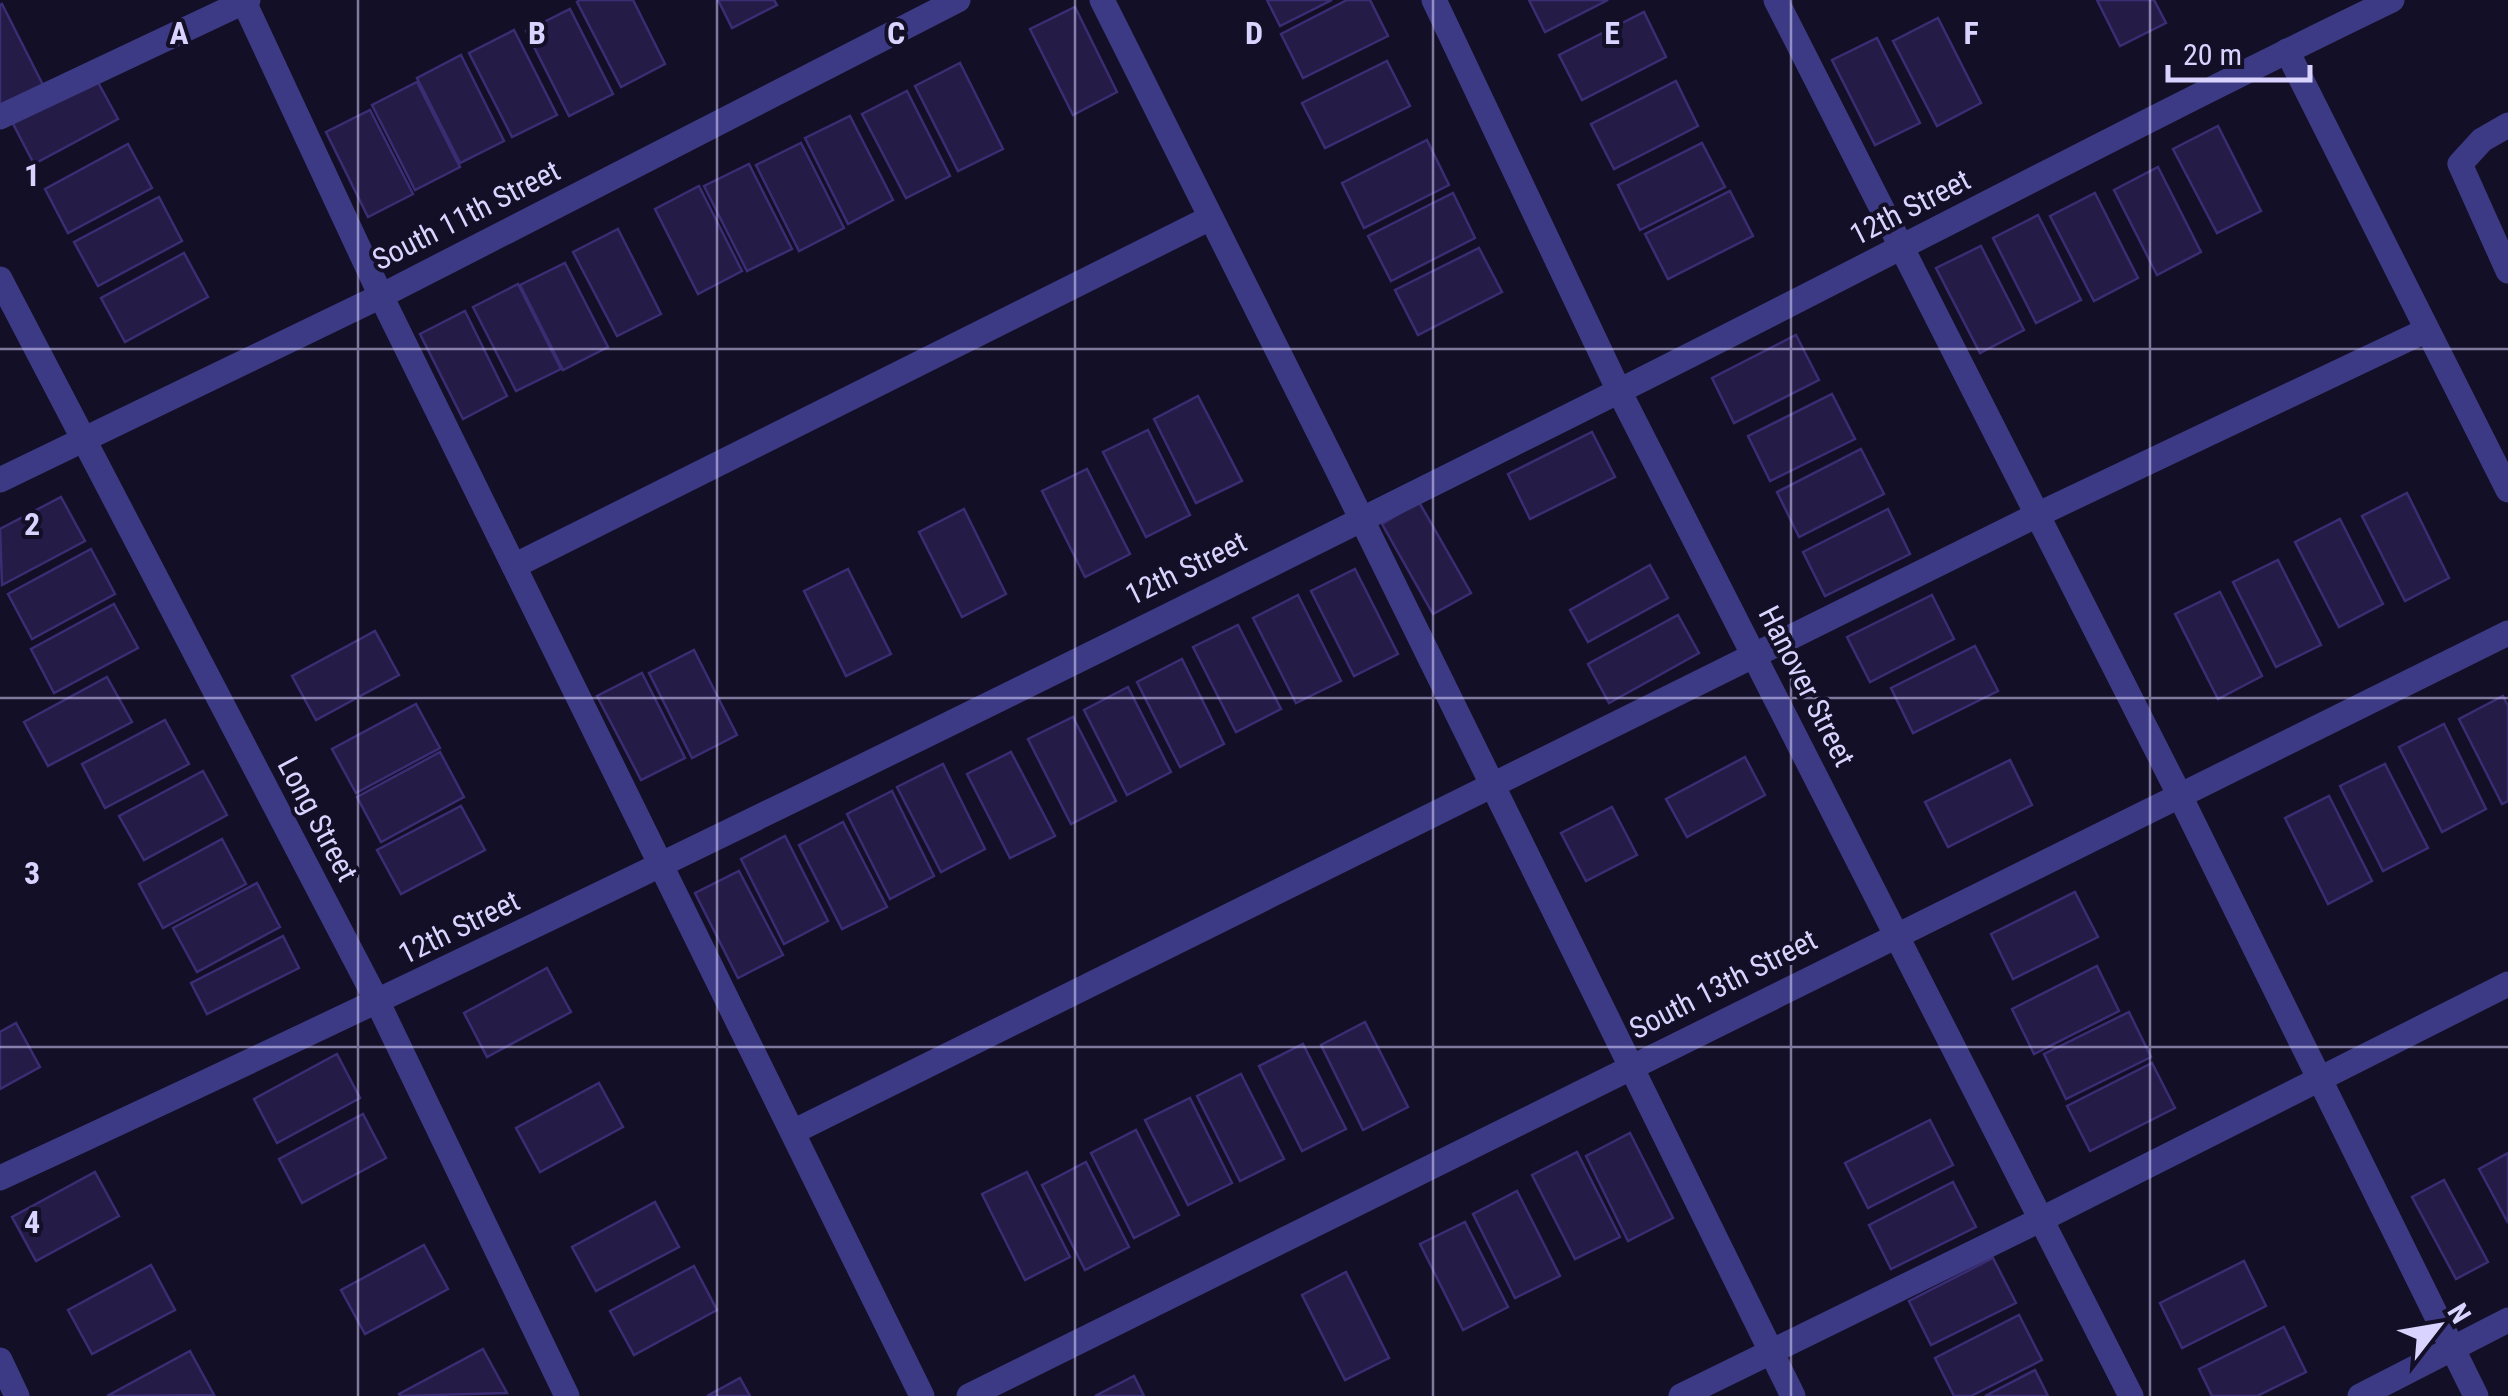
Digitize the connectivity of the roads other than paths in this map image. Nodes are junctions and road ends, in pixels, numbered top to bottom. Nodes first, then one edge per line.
1 (958, 0) edge
2 (1102, 0) edge
3 (1434, 0) edge
4 (1776, 0) edge
5 (2392, 0) edge
6 (246, 1) edge
7 (2287, 51) junction
8 (0, 117) edge
9 (2508, 124) edge
10 (1210, 218) junction
11 (1901, 249) junction
12 (2508, 271) edge
13 (0, 279) edge
14 (381, 296) junction
15 (2427, 330) junction
16 (1619, 390) junction
17 (82, 440) junction
18 (0, 480) edge
19 (2508, 490) edge
20 (2036, 515) junction
21 (1361, 518) junction
22 (514, 566) junction
23 (2508, 633) edge
24 (1755, 654) junction
25 (1492, 785) junction
26 (2179, 794) junction
27 (660, 864) junction
28 (1897, 934) junction
29 (2508, 984) edge
30 (378, 1003) junction
31 (1630, 1067) junction
32 (2318, 1077) junction
33 (792, 1132) junction
34 (0, 1178) edge
35 (2042, 1220) junction
36 (2508, 1320) edge
37 (2451, 1348) junction
38 (1770, 1352) junction
39 (0, 1360) edge
40 (17, 1396) edge
41 (567, 1396) edge
42 (922, 1396) edge
43 (969, 1396) edge
44 (1681, 1396) edge
45 (1793, 1396) edge
46 (2131, 1396) edge
47 (2360, 1396) edge
48 (2476, 1396) edge

1 - 14 street, South 11th Street
2 - 10 street
3 - 16 street, Hanover Street
4 - 11 street
5 - 7 street, 12th Street
6 - 8 street
6 - 14 street
7 - 11 street, 12th Street
7 - 15 street
9 - 12 street
10 - 21 street
10 - 22 street
11 - 16 street, 12th Street
11 - 20 street
13 - 17 street, Long Street
14 - 17 street, South 11th Street
14 - 22 street
15 - 19 street
15 - 20 street
16 - 21 street, 12th Street
16 - 24 street, Hanover Street
17 - 18 street, South 11th Street
17 - 30 street, Long Street
20 - 24 street
20 - 26 street
21 - 25 street
21 - 27 street, 12th Street
22 - 27 street
23 - 26 street, South 13th Street
24 - 25 street
24 - 28 street, Hanover Street
25 - 31 street
25 - 33 street
26 - 28 street, South 13th Street
26 - 32 street
27 - 30 street, 12th Street
27 - 33 street
28 - 31 street, South 13th Street
28 - 35 street, Hanover Street
29 - 32 street
30 - 34 street, 12th Street
30 - 41 street, Long Street
31 - 38 street
31 - 43 street, South 13th Street
32 - 35 street
32 - 37 street
33 - 42 street
35 - 38 street
35 - 46 street, Hanover Street
36 - 37 street
37 - 47 street
37 - 48 street
38 - 44 street
38 - 45 street
39 - 40 street

